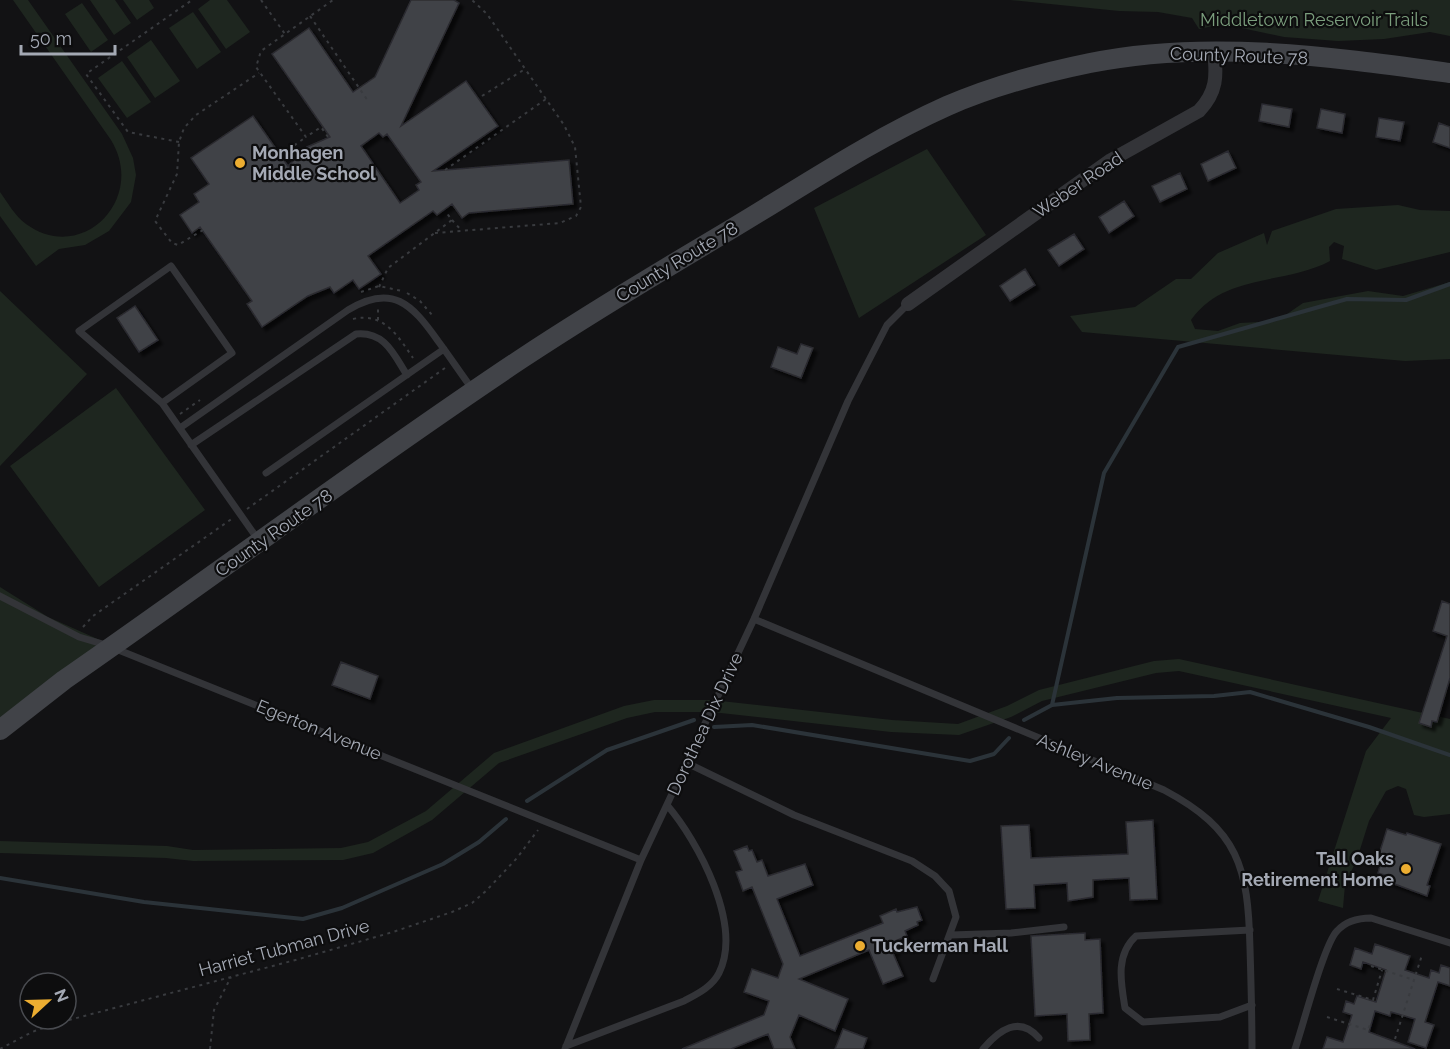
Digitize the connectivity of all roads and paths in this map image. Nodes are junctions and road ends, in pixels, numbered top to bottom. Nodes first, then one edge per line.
1 (192, 0) edge
2 (261, 0) edge
3 (333, 0) edge
4 (472, 0) edge
5 (310, 16) junction
6 (285, 34) junction
7 (1214, 51) junction
8 (525, 69) junction
9 (259, 73) junction
10 (1450, 73) edge
11 (482, 96) dead end
12 (546, 99) junction
13 (368, 100) dead end
14 (306, 137) junction
15 (328, 137) dead end
16 (179, 142) junction
17 (282, 154) dead end
18 (445, 170) dead end
19 (445, 211) dead end
20 (452, 220) junction
21 (203, 230) dead end
22 (462, 231) junction
23 (435, 233) junction
24 (379, 297) junction
25 (908, 304) joint
26 (378, 320) dead end
27 (444, 350) junction
28 (448, 367) dead end
29 (407, 375) junction
30 (474, 392) junction
31 (162, 403) junction
32 (180, 428) junction
33 (191, 445) junction
34 (266, 473) dead end
35 (245, 510) dead end
36 (233, 518) dead end
37 (260, 543) junction
38 (0, 596) edge
39 (754, 619) junction
40 (92, 631) dead end
41 (111, 647) junction
42 (0, 730) edge
43 (687, 763) junction
44 (667, 805) junction
45 (543, 822) junction
46 (641, 860) junction
47 (1064, 927) dead end
48 (1250, 930) junction
49 (951, 935) junction
50 (1450, 944) edge
51 (1422, 955) dead end
52 (1371, 966) dead end
53 (1382, 970) junction
54 (231, 977) junction
55 (933, 979) dead end
56 (1414, 980) junction
57 (1337, 989) dead end
58 (1252, 1005) junction
59 (1327, 1017) dead end
60 (1371, 1022) dead end
61 (1039, 1038) dead end
62 (1395, 1039) dead end
63 (566, 1048) edge
64 (0, 1049) edge
65 (210, 1049) edge
66 (983, 1049) edge
67 (1252, 1049) edge
68 (1295, 1049) edge

1 - 16 path
2 - 6 path
3 - 5 path
4 - 8 path
5 - 6 path
5 - 13 path
6 - 9 path
7 - 10 street, County Route 78
7 - 25 street, Weber Road
7 - 30 street, County Route 78
8 - 11 path
8 - 12 path
9 - 14 path
9 - 16 path
12 - 18 path
12 - 22 path
14 - 15 path
14 - 17 path
16 - 21 path
19 - 20 path
20 - 22 path
20 - 23 path
22 - 23 path
23 - 24 path
24 - 26 path
24 - 27 lane
24 - 32 lane
25 - 39 lane, Dorothea Dix Drive
27 - 29 lane
27 - 30 lane
28 - 35 path
29 - 33 lane
29 - 34 lane
30 - 37 street, County Route 78
31 - 31 lane
31 - 32 lane
32 - 33 lane
33 - 37 lane
36 - 40 path
37 - 41 street, County Route 78
38 - 41 lane, Egerton Avenue
39 - 43 lane, Dorothea Dix Drive
39 - 48 lane, Ashley Avenue
41 - 42 street, County Route 78
41 - 45 lane, Egerton Avenue
43 - 44 lane, Dorothea Dix Drive
43 - 49 lane
44 - 46 lane, Dorothea Dix Drive
44 - 63 lane
45 - 46 lane, Egerton Avenue
45 - 54 path, Harriet Tubman Drive
46 - 63 lane, Dorothea Dix Drive
47 - 49 lane
48 - 58 lane, Ashley Avenue
48 - 58 lane
49 - 55 lane
50 - 68 lane
51 - 56 path
52 - 53 path
53 - 56 path
53 - 57 path
54 - 64 path, Harriet Tubman Drive
54 - 65 path
56 - 62 path
58 - 67 lane, Ashley Avenue
59 - 60 path
61 - 66 lane

